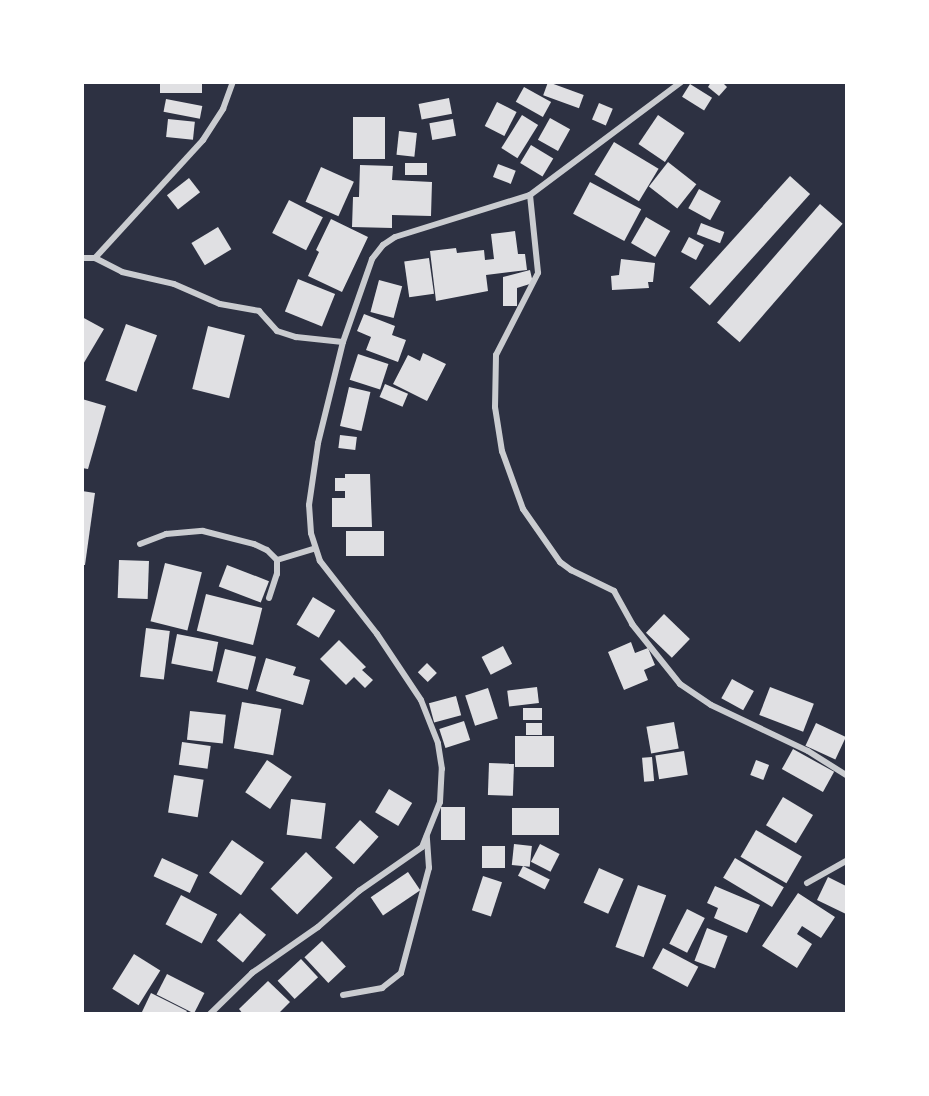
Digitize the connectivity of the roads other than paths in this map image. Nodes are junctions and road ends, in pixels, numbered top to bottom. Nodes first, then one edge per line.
1 (233, 82) edge
2 (681, 82) edge
3 (530, 195) junction
4 (82, 258) edge
5 (95, 258) junction
6 (343, 342) junction
7 (140, 544) dead end
8 (314, 549) junction
9 (277, 560) junction
10 (269, 598) dead end
11 (846, 775) edge
12 (426, 836) junction
13 (846, 861) edge
14 (807, 883) dead end
15 (343, 994) dead end
16 (210, 1014) edge

1 - 5 street
2 - 3 street
3 - 6 street
3 - 11 street
4 - 5 street
5 - 6 street
6 - 8 street
7 - 9 street
8 - 9 street
8 - 12 street
9 - 10 street
12 - 15 street
12 - 16 street
13 - 14 street

